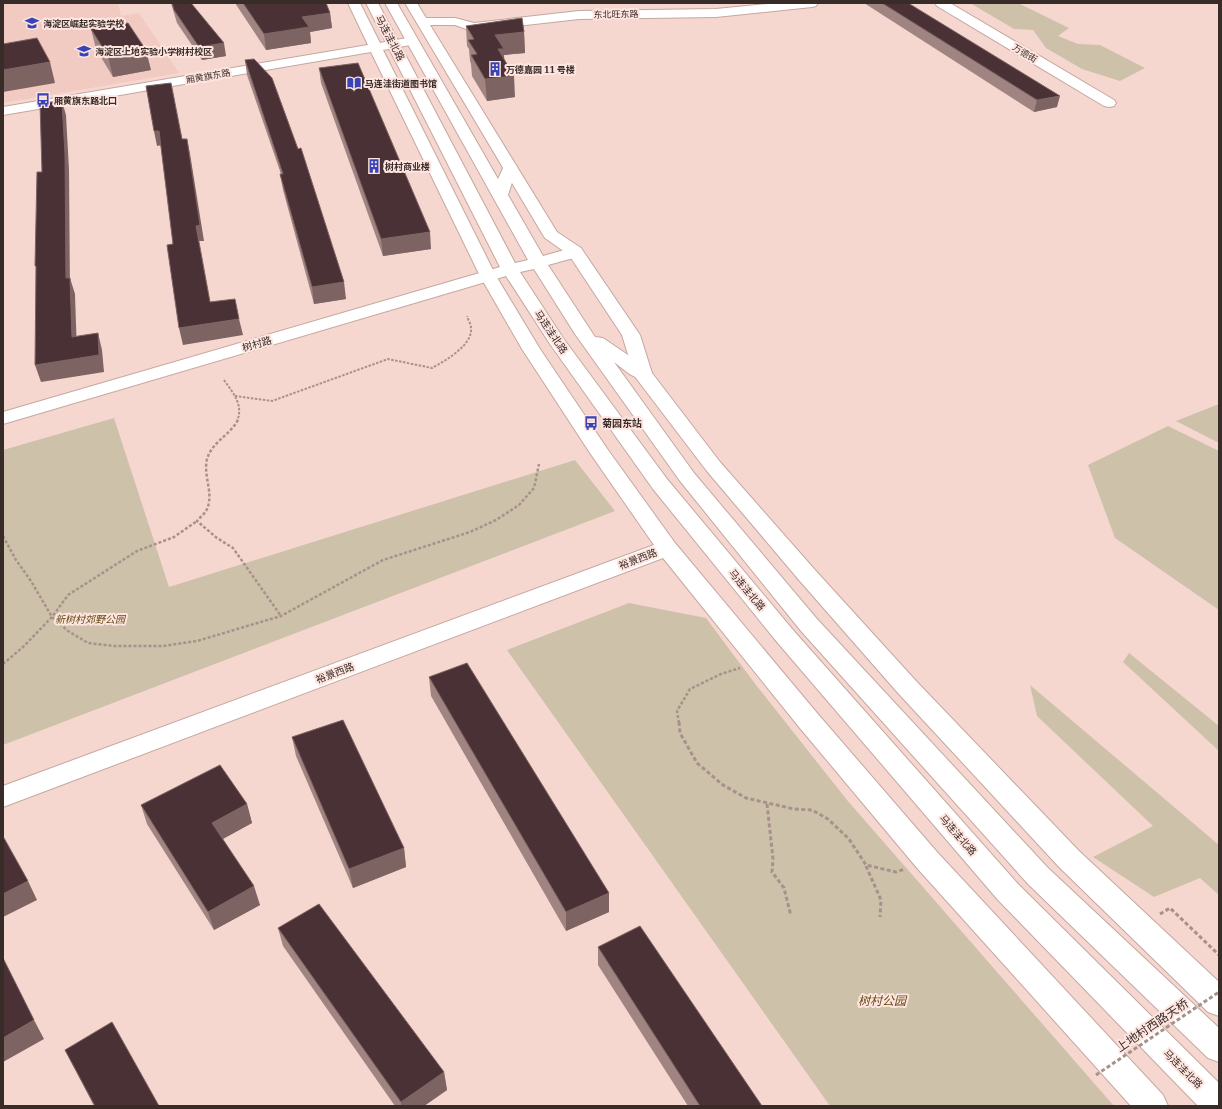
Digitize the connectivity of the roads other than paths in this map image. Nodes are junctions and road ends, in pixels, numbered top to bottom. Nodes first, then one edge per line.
1 (354, 3) edge
2 (372, 3) edge
3 (391, 3) edge
4 (812, 3) edge
5 (941, 3) edge
6 (406, 29) edge
7 (1109, 103) dead end
8 (3, 111) edge
9 (510, 167) junction
10 (500, 195) junction
11 (575, 252) junction
12 (538, 262) junction
13 (510, 270) junction
14 (488, 276) junction
15 (584, 334) junction
16 (644, 374) junction
17 (3, 418) edge
18 (667, 548) junction
19 (3, 797) edge
20 (1219, 1002) edge
21 (1219, 1048) edge
22 (1219, 1105) edge
23 (1152, 1106) edge

1 - 6 street, 马连洼北路
2 - 6 street, 马连洼北路
3 - 6 street, 马连洼北路
4 - 6 street, 东北旺东路
5 - 7 street, 万德街
6 - 8 street, 厢黄旗东路
6 - 9 street, 马连洼北路
6 - 10 street, 马连洼北路
6 - 13 street, 马连洼北路
6 - 14 street, 马连洼北路
9 - 10 street
9 - 11 street, 马连洼北路
10 - 12 street, 马连洼北路
11 - 12 street, 树村路
11 - 16 street, 马连洼北路
12 - 13 street, 树村路
12 - 15 street, 马连洼北路
13 - 14 street, 树村路
13 - 22 street, 马连洼北路
14 - 17 street, 树村路
14 - 18 street, 马连洼北路
15 - 16 street
15 - 21 street, 马连洼北路
16 - 20 street, 马连洼北路
18 - 19 street, 裕景西路
18 - 23 street, 马连洼北路

